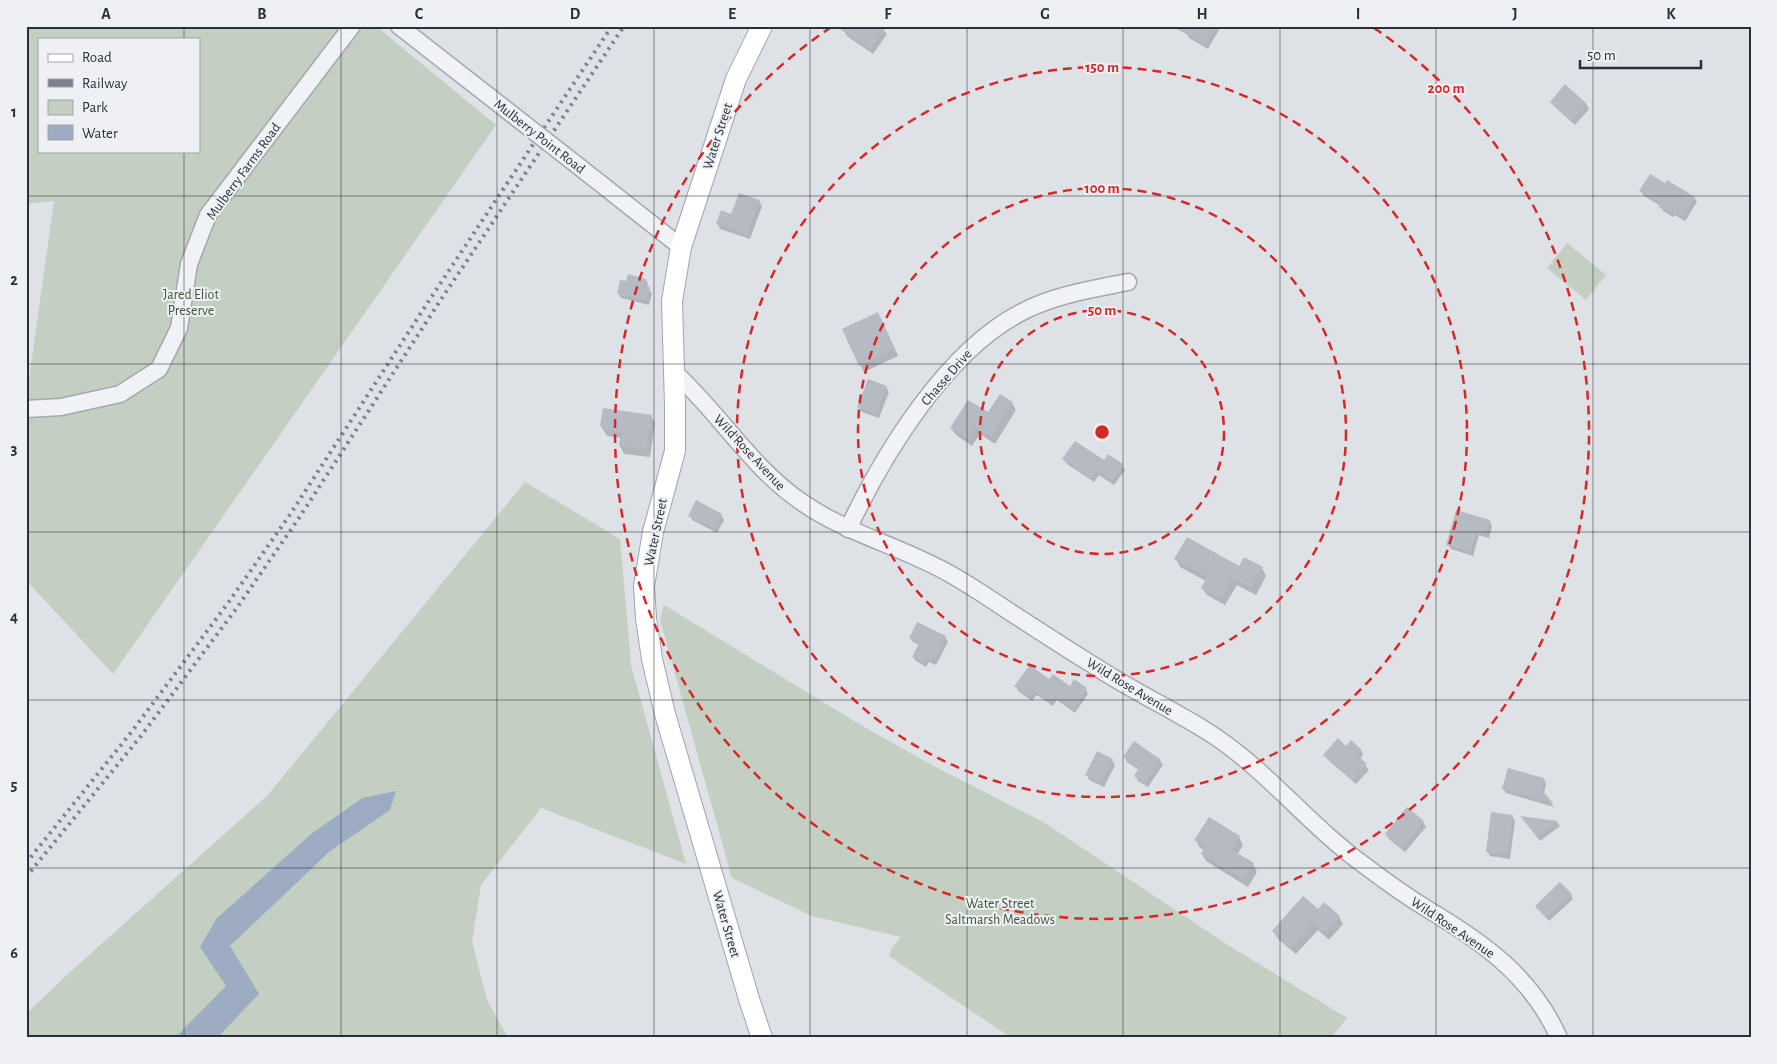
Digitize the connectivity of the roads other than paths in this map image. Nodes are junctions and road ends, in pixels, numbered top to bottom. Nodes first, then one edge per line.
1 (352, 26) edge
2 (399, 26) edge
3 (762, 26) edge
4 (681, 247) junction
5 (1128, 282) dead end
6 (673, 371) junction
7 (26, 410) edge
8 (848, 529) junction
9 (762, 1038) edge
10 (1559, 1038) edge

1 - 7 street, Mulberry Farms Road
2 - 4 street, Mulberry Point Road, bridge
3 - 4 main road, Water Street
4 - 6 main road, Water Street
5 - 8 street, Chasse Drive
6 - 8 street, Wild Rose Avenue
6 - 9 main road, Water Street
8 - 10 street, Wild Rose Avenue

